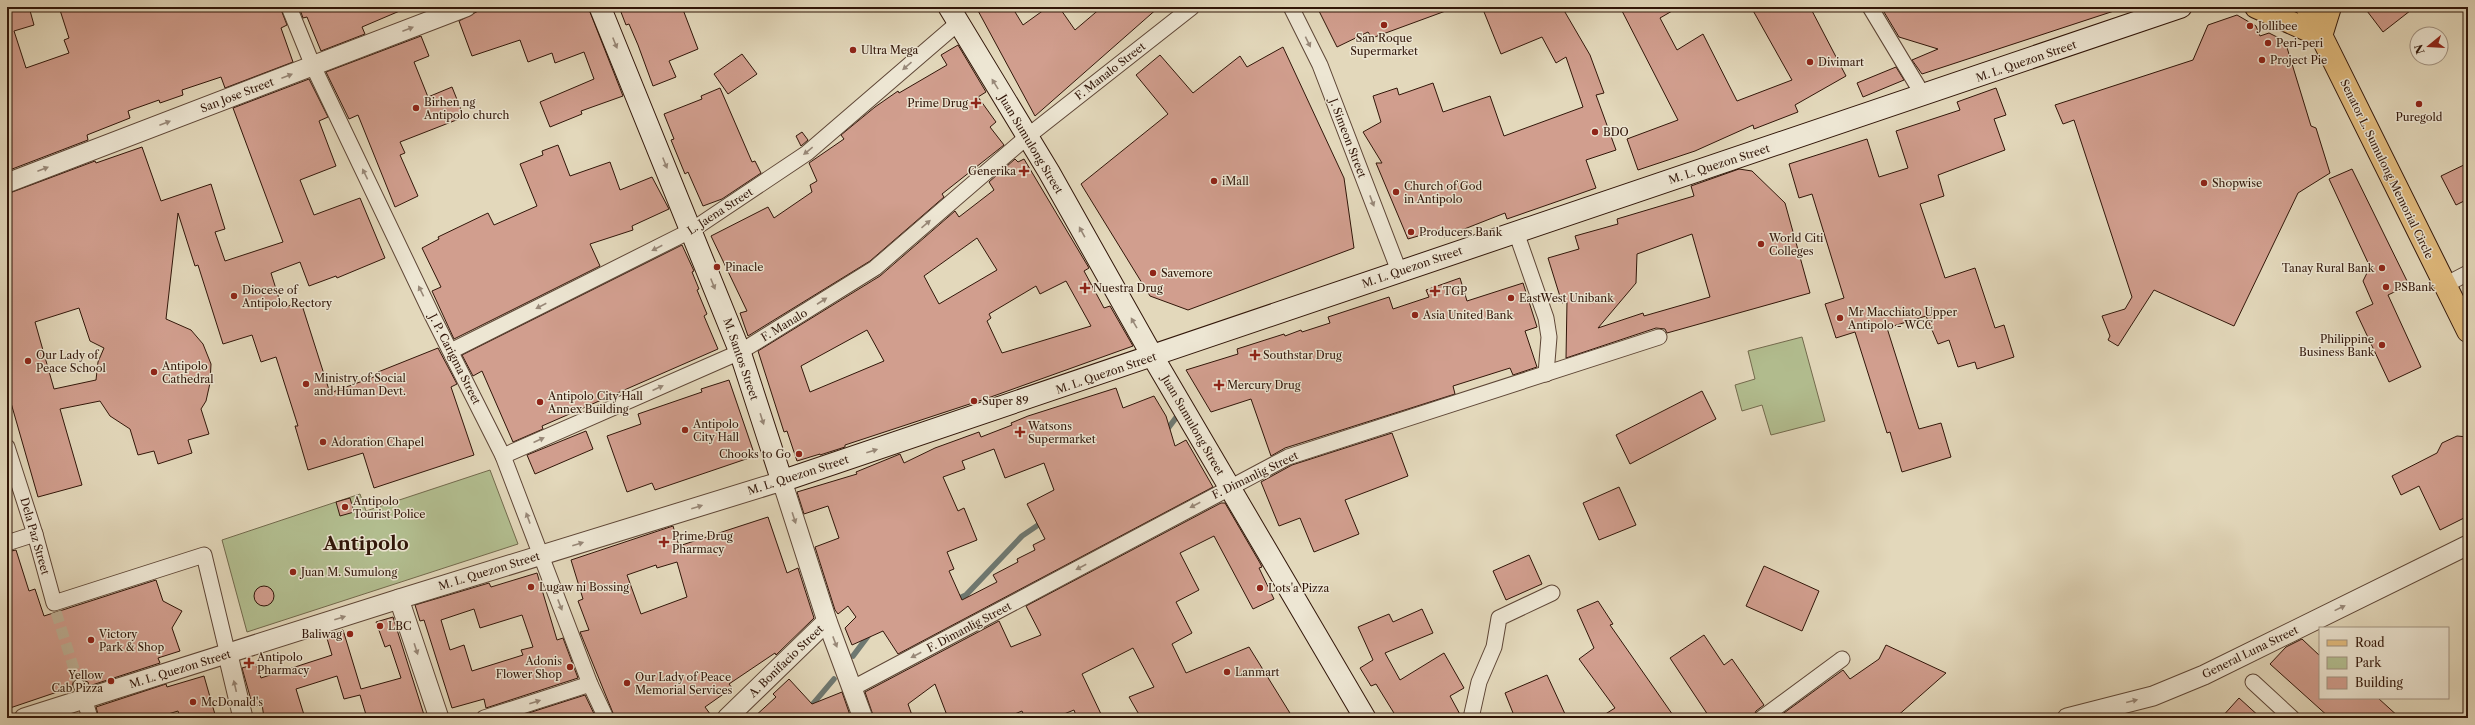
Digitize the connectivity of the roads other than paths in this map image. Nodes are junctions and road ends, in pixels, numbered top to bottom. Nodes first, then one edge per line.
1 (289, 7) edge
2 (466, 7) edge
3 (600, 7) edge
4 (1192, 7) edge
5 (1291, 7) edge
6 (1870, 7) edge
7 (2181, 7) edge
8 (2256, 7) edge
9 (2307, 7) edge
10 (2330, 7) edge
11 (953, 15) edge
12 (2321, 36) junction
13 (313, 66) junction
14 (1923, 96) junction
15 (1028, 136) junction
16 (7, 182) edge
17 (692, 230) junction
18 (1516, 232) junction
19 (1400, 271) junction
20 (2468, 273) edge
21 (2445, 285) junction
22 (2468, 331) edge
23 (1659, 337) dead end
24 (451, 351) junction
25 (740, 352) junction
26 (1153, 357) junction
27 (1546, 374) junction
28 (7, 447) edge
29 (503, 456) junction
30 (782, 481) junction
31 (1229, 487) junction
32 (35, 534) junction
33 (7, 543) edge
34 (2468, 545) edge
35 (541, 555) junction
36 (1552, 593) dead end
37 (399, 599) junction
38 (827, 622) junction
39 (228, 655) junction
40 (1842, 659) dead end
41 (2253, 682) dead end
42 (590, 684) junction
43 (853, 688) junction
44 (81, 691) junction
45 (24, 718) edge
46 (90, 718) edge
47 (243, 718) edge
48 (439, 718) edge
49 (484, 718) edge
50 (606, 718) edge
51 (727, 718) edge
52 (863, 718) edge
53 (1365, 718) edge
54 (1471, 718) edge
55 (1762, 718) edge
56 (2067, 718) edge
57 (2292, 718) edge

1 - 13 street, J. P. Carigma Street
13 -> 2 street, San Jose Street
3 -> 17 main road, M. Santos Street
4 - 15 street, F. Manalo Street
5 -> 19 street, J. Simeon Street
6 - 14 street
7 - 14 main road, M. L. Quezon Street
8 - 12 main road
9 - 12 main road, Senator L. Sumulong Memorial Circle
10 - 12 main road
15 -> 11 main road, Juan Sumulong Street
11 -> 17 street, L. Jaena Street
12 - 21 main road, Senator L. Sumulong Memorial Circle
16 -> 13 street, San Jose Street
24 -> 13 street, J. P. Carigma Street
14 - 18 main road, M. L. Quezon Street
25 -> 15 street, F. Manalo
26 -> 15 main road, Juan Sumulong Street
17 -> 24 street, L. Jaena Street
17 -> 25 main road, M. Santos Street
18 - 19 main road, M. L. Quezon Street
18 - 27 street
19 - 26 main road, M. L. Quezon Street
20 - 21 street
21 - 22 main road, Senator L. Sumulong Memorial Circle
23 - 27 street, F. Dimanlig Street
24 - 29 street, J. P. Carigma Street
29 -> 25 street, F. Manalo
25 -> 30 main road, M. Santos Street
30 -> 26 main road, M. L. Quezon Street
26 - 31 main road, Juan Sumulong Street
27 - 31 street, F. Dimanlig Street
28 - 32 street, Dela Paz Street
35 -> 29 street, J. P. Carigma Street
35 -> 30 street, M. L. Quezon Street
30 -> 38 street, M. Santos Street
31 -> 43 street, F. Dimanlig Street
31 - 53 main road, Juan Sumulong Street
32 - 33 street
32 - 39 street, Dela Paz Street
56 -> 34 street, General Luna Street
35 - 37 street, M. L. Quezon Street
35 -> 42 street, J. P. Carigma Street
36 - 54 street
39 -> 37 street, M. L. Quezon Street
37 -> 48 street
38 -> 43 street, M. Santos Street
38 - 51 street, A. Bonifacio Street
39 - 44 street, M. L. Quezon Street
47 -> 39 street
40 - 55 street
41 - 57 street
49 -> 42 street
42 - 50 street, J. P. Carigma Street
43 - 52 street, M. Santos Street
44 - 45 street, M. L. Quezon Street
44 - 46 street

